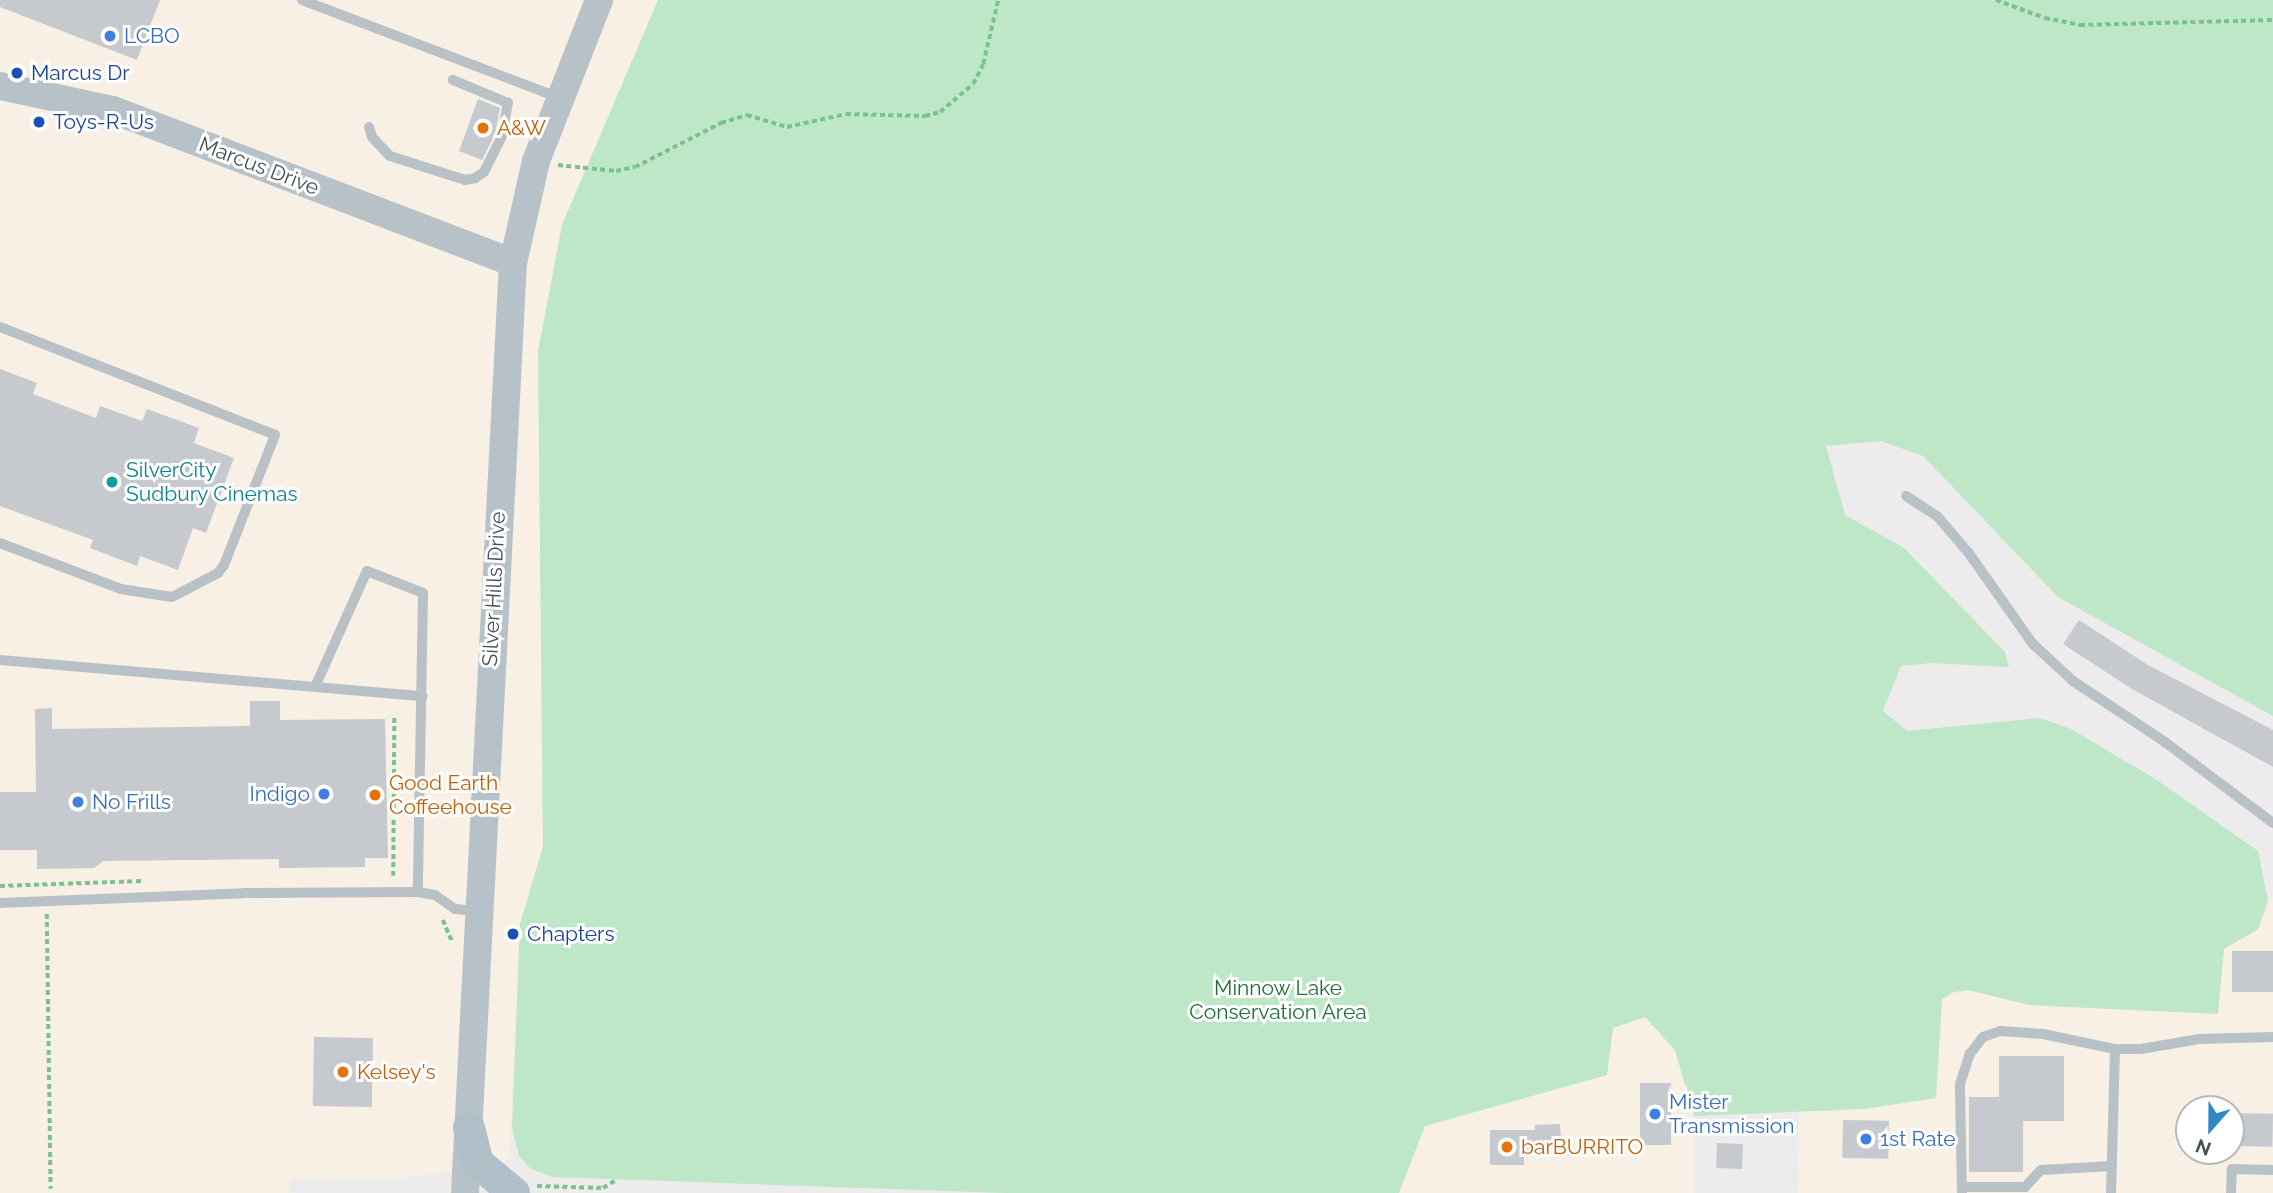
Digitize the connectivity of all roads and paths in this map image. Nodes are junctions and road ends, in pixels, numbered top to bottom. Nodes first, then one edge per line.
1 (302, 0) edge
2 (599, 0) edge
3 (998, 0) edge
4 (1996, 0) edge
5 (2273, 20) edge
6 (453, 80) dead end
7 (0, 86) edge
8 (560, 98) junction
9 (369, 127) dead end
10 (536, 161) junction
11 (513, 263) junction
12 (0, 327) edge
13 (1906, 496) dead end
14 (0, 543) edge
15 (0, 660) edge
16 (315, 687) junction
17 (422, 696) junction
18 (394, 717) dead end
19 (2273, 823) edge
20 (393, 876) dead end
21 (48, 883) dead end
22 (418, 892) junction
23 (0, 903) edge
24 (47, 903) junction
25 (482, 912) junction
26 (2273, 1037) edge
27 (2115, 1049) junction
28 (469, 1128) junction
29 (2112, 1166) junction
30 (2273, 1170) edge
31 (616, 1180) dead end
32 (51, 1189) dead end
33 (1962, 1190) edge
34 (465, 1193) edge
35 (514, 1193) edge
36 (2111, 1193) edge
37 (2231, 1193) edge

1 - 8 lane
2 - 8 street, Silver Hills Drive
3 - 10 path
4 - 5 path
6 - 9 lane
7 - 11 street, Marcus Drive
8 - 10 street, Silver Hills Drive
10 - 11 street, Silver Hills Drive
11 - 25 street, Silver Hills Drive
12 - 14 lane
13 - 19 lane
15 - 16 lane
16 - 17 lane
16 - 17 lane
17 - 22 lane
18 - 20 path
21 - 24 path
22 - 24 lane
22 - 25 lane
23 - 24 lane
24 - 32 path
25 - 28 street, Silver Hills Drive
26 - 27 lane
27 - 29 lane
27 - 33 lane
28 - 34 street, Silver Hills Drive
28 - 35 main road
29 - 33 lane
29 - 36 lane
30 - 37 lane
31 - 35 path

